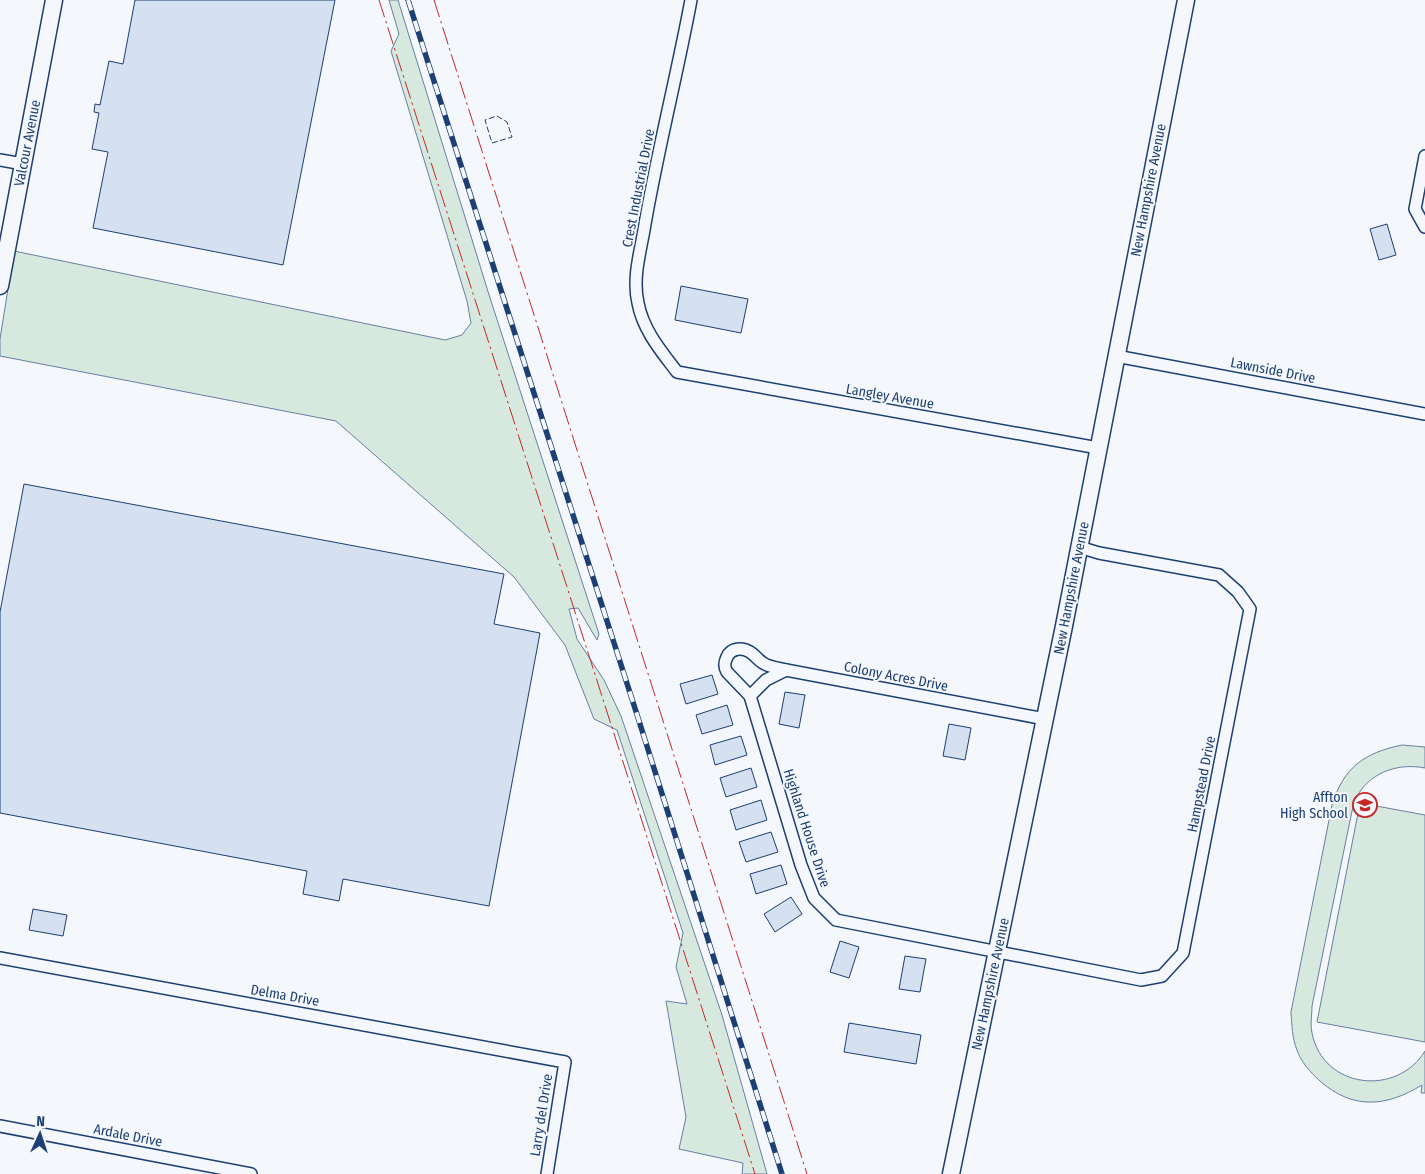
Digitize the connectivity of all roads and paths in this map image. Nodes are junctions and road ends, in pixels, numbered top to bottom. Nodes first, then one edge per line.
1 (54, 0) edge
2 (691, 0) edge
3 (1186, 0) edge
4 (1425, 156) edge
5 (0, 160) edge
6 (23, 164) junction
7 (1425, 227) edge
8 (0, 286) edge
9 (1116, 356) junction
10 (677, 372) joint
11 (1425, 414) edge
12 (1098, 448) junction
13 (1079, 547) junction
14 (786, 670) junction
15 (750, 696) junction
16 (1046, 719) junction
17 (997, 950) junction
18 (0, 958) edge
19 (565, 1062) joint
20 (0, 1126) edge
21 (214, 1170) edge
22 (251, 1174) edge
23 (547, 1174) edge
24 (951, 1174) edge

1 - 6 street, Valcour Avenue
2 - 10 street, Crest Industrial Drive
3 - 9 street, New Hampshire Avenue
4 - 7 street
5 - 6 street
6 - 8 street, Valcour Avenue
9 - 11 street, Lawnside Drive
9 - 12 street, New Hampshire Avenue
10 - 12 street, Langley Avenue
12 - 13 street, New Hampshire Avenue
13 - 16 street, New Hampshire Avenue
13 - 17 street, Hampstead Drive
14 - 15 street
14 - 15 street, Colony Acres Drive
14 - 16 street, Colony Acres Drive
15 - 17 street, Highland House Drive
16 - 17 street, New Hampshire Avenue
17 - 24 street, New Hampshire Avenue
18 - 19 street, Delma Drive
19 - 23 street, Larry del Drive
20 - 21 street, Ardale Drive
21 - 22 street, Ardale Drive

